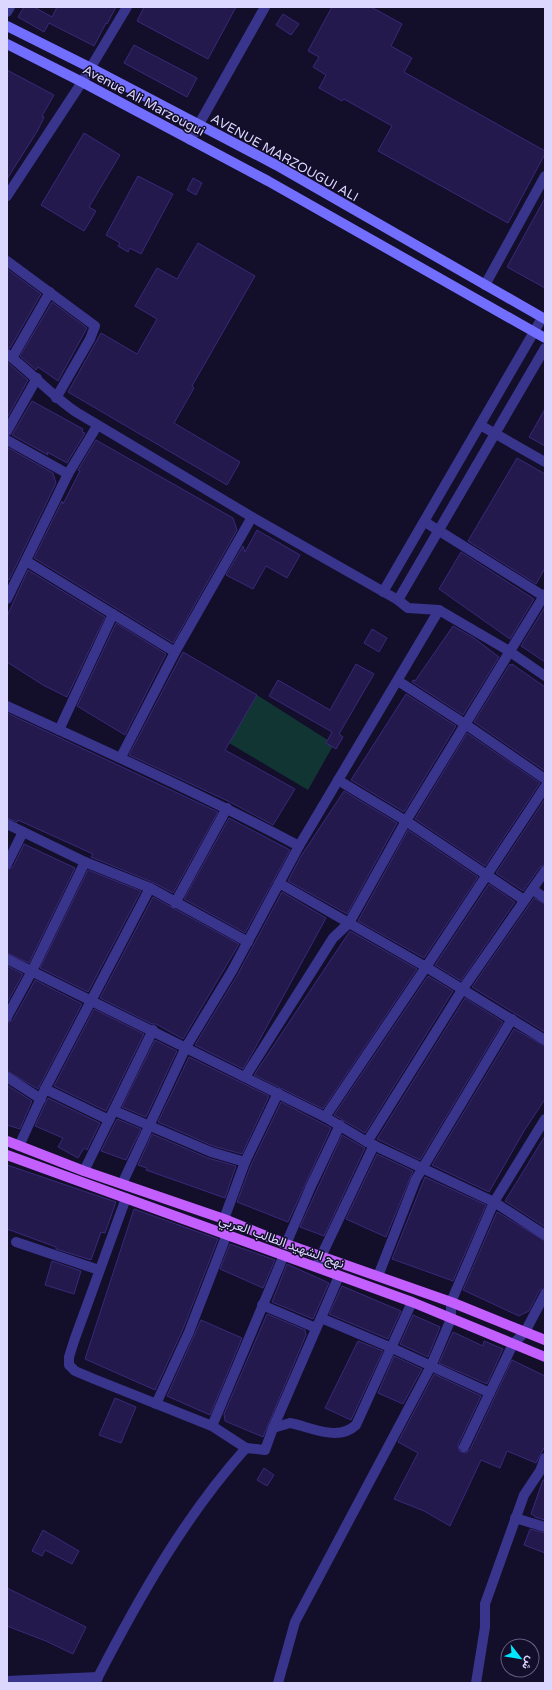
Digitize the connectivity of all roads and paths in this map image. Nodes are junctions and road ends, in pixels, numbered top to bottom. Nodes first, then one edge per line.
1 (10, 7) edge
2 (127, 7) edge
3 (265, 7) edge
4 (7, 12) edge
5 (7, 26) edge
6 (7, 44) edge
7 (91, 68) junction
8 (82, 82) junction
9 (198, 124) junction
10 (190, 140) junction
11 (545, 176) edge
12 (7, 195) edge
13 (7, 261) edge
14 (485, 285) junction
15 (50, 292) junction
16 (544, 319) edge
17 (534, 332) junction
18 (545, 338) edge
19 (545, 348) edge
20 (10, 356) edge
21 (37, 378) junction
22 (56, 398) junction
23 (480, 425) junction
24 (97, 426) junction
25 (7, 431) edge
26 (494, 434) junction
27 (7, 440) edge
28 (545, 462) edge
29 (68, 474) junction
30 (252, 517) junction
31 (425, 522) junction
32 (439, 531) junction
33 (26, 561) junction
34 (10, 586) edge
35 (383, 592) junction
36 (545, 595) edge
37 (7, 599) edge
38 (398, 600) junction
39 (439, 610) junction
40 (113, 614) junction
41 (175, 652) junction
42 (509, 652) junction
43 (545, 676) edge
44 (398, 681) junction
45 (7, 706) edge
46 (464, 724) junction
47 (59, 730) junction
48 (121, 757) junction
49 (545, 779) edge
50 (338, 780) junction
51 (545, 787) edge
52 (227, 808) junction
53 (406, 821) junction
54 (7, 824) edge
55 (23, 832) junction
56 (299, 846) junction
57 (85, 862) junction
58 (7, 864) edge
59 (545, 871) edge
60 (486, 876) junction
61 (279, 883) junction
62 (150, 888) junction
63 (532, 890) junction
64 (545, 898) edge
65 (524, 900) junction
66 (175, 903) junction
67 (349, 923) junction
68 (248, 942) junction
69 (7, 959) edge
70 (426, 967) junction
71 (32, 971) junction
72 (462, 990) junction
73 (91, 1000) junction
74 (7, 1016) edge
75 (512, 1019) junction
76 (153, 1030) junction
77 (545, 1040) edge
78 (186, 1047) junction
79 (245, 1077) junction
80 (7, 1078) edge
81 (278, 1093) junction
82 (43, 1094) junction
83 (115, 1111) junction
84 (325, 1117) junction
85 (545, 1119) edge
86 (109, 1120) junction
87 (150, 1125) junction
88 (340, 1125) junction
89 (7, 1141) edge
90 (370, 1143) junction
91 (20, 1146) junction
92 (7, 1155) edge
93 (245, 1162) junction
94 (422, 1167) junction
95 (84, 1171) junction
96 (122, 1184) junction
97 (126, 1198) junction
98 (494, 1202) junction
99 (224, 1219) junction
100 (227, 1234) junction
101 (545, 1235) edge
102 (16, 1242) dead end
103 (286, 1244) junction
104 (284, 1256) junction
105 (322, 1256) junction
106 (316, 1267) junction
107 (99, 1270) junction
108 (339, 1276) junction
109 (378, 1276) junction
110 (545, 1294) edge
111 (412, 1302) junction
112 (451, 1302) junction
113 (262, 1305) junction
114 (321, 1318) junction
115 (451, 1319) junction
116 (316, 1328) junction
117 (525, 1332) junction
118 (545, 1340) edge
119 (513, 1344) junction
120 (392, 1348) junction
121 (545, 1357) edge
122 (431, 1366) junction
123 (490, 1393) junction
124 (156, 1404) junction
125 (212, 1426) junction
126 (273, 1428) junction
127 (464, 1447) dead end
128 (246, 1448) junction
129 (545, 1458) edge
130 (543, 1472) edge
131 (515, 1518) junction
132 (545, 1527) edge
133 (97, 1680) edge
134 (7, 1681) edge
135 (278, 1683) edge
136 (476, 1683) edge

1 - 4 street
2 - 7 street
3 - 9 street
5 - 7 main road, AVENUE MARZOUGUI ALI
6 - 8 main road, Avenue Ali Marzougui
7 - 8 street
7 - 9 main road, AVENUE MARZOUGUI ALI
8 - 10 main road, Avenue Ali Marzougui
8 - 12 street
9 - 10 street
9 - 14 main road, AVENUE MARZOUGUI ALI
10 - 17 main road, Avenue Ali Marzougui
11 - 14 street
13 - 15 street
14 - 16 main road, AVENUE MARZOUGUI ALI
15 - 20 street
15 - 22 street
16 - 17 street
17 - 18 main road
17 - 23 street
19 - 26 street
20 - 21 street
21 - 22 street
21 - 25 street
22 - 24 street
23 - 26 street
23 - 31 street
24 - 29 street
24 - 30 street
26 - 28 street
26 - 32 street
27 - 29 street
29 - 33 street
30 - 35 street
30 - 41 street
31 - 32 street
31 - 35 street
32 - 36 street
32 - 38 street
33 - 34 street
33 - 40 street
34 - 37 street
35 - 38 street
36 - 42 street
38 - 39 street
39 - 42 street
39 - 44 street
40 - 41 street
40 - 47 street
41 - 48 street
42 - 43 street
42 - 46 street
44 - 46 street
44 - 50 street
45 - 47 street
46 - 49 street
46 - 53 street
47 - 48 street
48 - 52 street
50 - 53 street
50 - 56 street
51 - 60 street
52 - 56 street
52 - 66 street
53 - 60 street
53 - 67 street
54 - 55 street
55 - 57 street
55 - 58 street
56 - 61 street
57 - 62 street
57 - 71 street
59 - 63 street
60 - 65 street
60 - 70 street
61 - 67 street
61 - 68 street
62 - 66 street
62 - 73 street
63 - 64 street
63 - 65 street
65 - 72 street
66 - 68 street
67 - 70 street
67 - 79 street
68 - 78 street
69 - 71 street
70 - 72 street
70 - 84 street
71 - 73 street
71 - 74 street
72 - 75 street
72 - 90 street
73 - 76 street
73 - 82 street
75 - 77 street
75 - 94 street
76 - 78 street
76 - 83 street
78 - 79 street
78 - 87 street
79 - 81 street
80 - 82 street
81 - 84 street
81 - 93 street
82 - 86 street
82 - 91 street
83 - 86 street
83 - 87 street
84 - 88 street
85 - 98 street
86 - 95 street
87 - 93 street
87 - 96 street
88 - 90 street
88 - 103 street
89 - 91 main road, نهج الشهيد الطالب العربي
90 - 94 street
90 - 105 street
91 - 95 main road, نهج الشهيد الطالب العربي
92 - 97 main road, نهج الشهيد الطالب العربي
93 - 99 street
94 - 98 street
94 - 109 street
95 - 96 main road, نهج الشهيد الطالب العربي
96 - 99 main road, نهج الشهيد الطالب العربي
97 - 100 main road, نهج الشهيد الطالب العربي
97 - 107 street
98 - 101 street
98 - 112 street
99 - 103 main road, نهج الشهيد الطالب العربي
100 - 104 main road, نهج الشهيد الطالب العربي
100 - 124 street
102 - 107 street
103 - 105 main road, نهج الشهيد الطالب العربي
104 - 106 main road, نهج الشهيد الطالب العربي
104 - 113 street
105 - 106 street
105 - 109 main road, نهج الشهيد الطالب العربي
106 - 108 main road, نهج الشهيد الطالب العربي
107 - 124 street
108 - 111 main road, نهج الشهيد الطالب العربي
108 - 114 street
109 - 112 main road, نهج الشهيد الطالب العربي
110 - 117 street
111 - 115 main road, نهج الشهيد الطالب العربي
111 - 120 street
112 - 115 street
112 - 117 main road, نهج الشهيد الطالب العربي
113 - 116 street
113 - 125 street
114 - 116 street
114 - 120 street
115 - 119 main road, نهج الشهيد الطالب العربي
115 - 122 street
116 - 126 street
117 - 118 main road, نهج الشهيد الطالب العربي
117 - 119 street
119 - 121 main road, نهج الشهيد الطالب العربي
119 - 123 street
120 - 122 street
120 - 126 street
122 - 123 street
122 - 135 street
123 - 127 street
124 - 125 street
125 - 128 street
126 - 128 street
128 - 133 street
129 - 130 street
130 - 131 street
131 - 132 street
131 - 136 street
133 - 134 street

